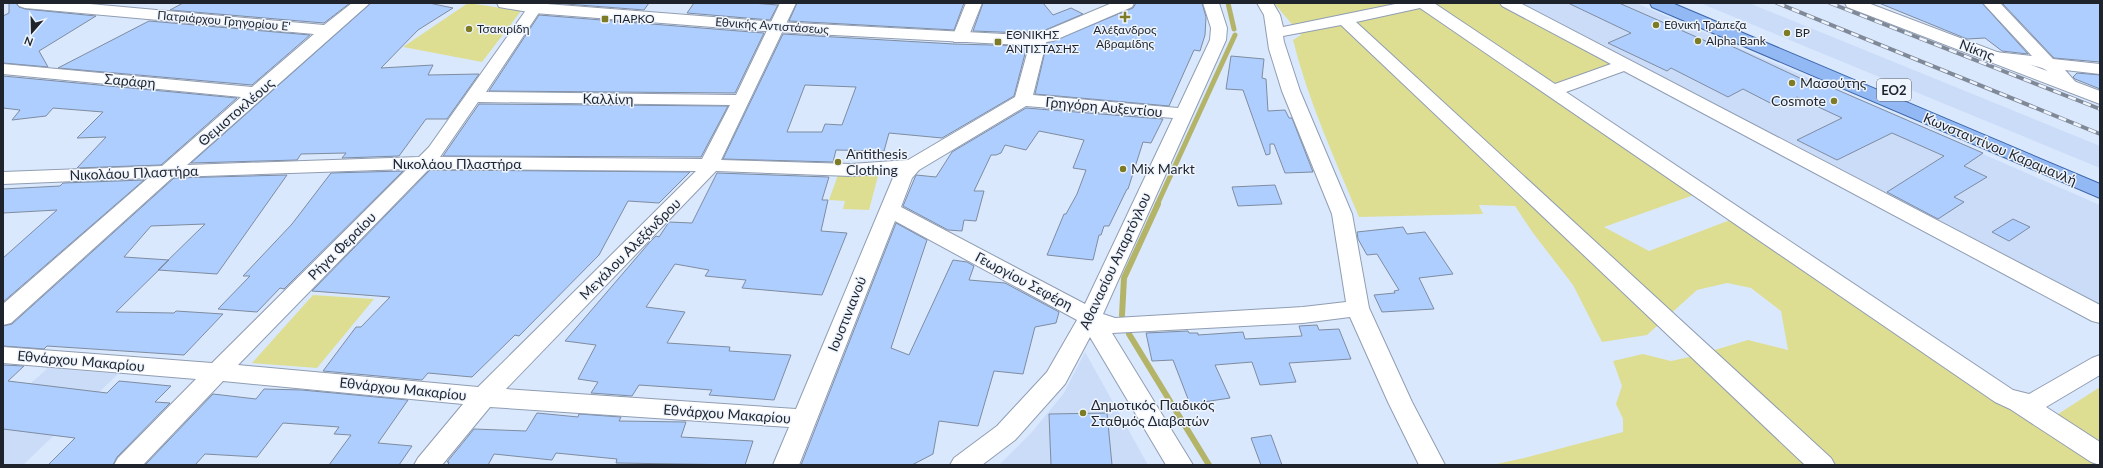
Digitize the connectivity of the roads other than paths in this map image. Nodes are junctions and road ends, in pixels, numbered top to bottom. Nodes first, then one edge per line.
1 (25, 3) edge
2 (362, 3) edge
3 (505, 3) edge
4 (788, 3) edge
5 (974, 3) edge
6 (1126, 3) edge
7 (1211, 3) edge
8 (1265, 3) edge
9 (1423, 3) edge
10 (1508, 3) edge
11 (1658, 3) edge
12 (1687, 3) edge
13 (1853, 3) edge
14 (1991, 3) edge
15 (538, 5) edge
16 (1345, 20) junction
17 (777, 27) junction
18 (328, 30) junction
19 (1275, 33) junction
20 (960, 38) junction
21 (1039, 39) junction
22 (1995, 57) junction
23 (2050, 64) junction
24 (1625, 65) junction
25 (3, 69) edge
26 (2100, 69) edge
27 (2070, 86) junction
28 (1551, 91) junction
29 (257, 93) junction
30 (473, 97) junction
31 (2100, 98) edge
32 (742, 100) junction
33 (1023, 100) junction
34 (1185, 114) junction
35 (425, 163) junction
36 (710, 165) junction
37 (912, 166) junction
38 (168, 171) junction
39 (2100, 176) edge
40 (3, 178) edge
41 (2100, 192) edge
42 (889, 209) junction
43 (1358, 308) junction
44 (2100, 316) edge
45 (3, 317) edge
46 (1090, 317) junction
47 (3, 355) edge
48 (2100, 364) edge
49 (217, 372) junction
50 (484, 397) junction
51 (2019, 402) junction
52 (804, 419) junction
53 (2100, 455) edge
54 (126, 465) edge
55 (428, 465) edge
56 (786, 465) edge
57 (963, 465) edge
58 (1180, 465) edge
59 (1432, 465) edge
60 (1822, 465) edge

1 - 18 street, Πατριάρχου Γρηγορίου Ε'
2 - 18 street, Θεμιστοκλέους
3 - 15 main road, Εθνικής Αντιστάσεως
4 - 17 street, Μεγάλου Αλεξάνδρου
5 - 20 street
6 - 21 main road, Εθνικής Αντιστάσεως
7 - 34 street, Αθανασίου Απαρτόγλου
8 - 19 street
9 - 16 street
9 - 28 street
10 - 24 street
11 - 41 main road, Κωνσταντίνου Καραμανλή / ΕΟ2
12 - 39 main road, Κωνσταντίνου Καραμανλή / ΕΟ2
13 - 22 main road, Νίκης
14 - 23 street
15 - 17 main road, Εθνικής Αντιστάσεως
15 - 30 street, Ρήγα Φεραίου
16 - 19 street
16 - 60 street
17 - 20 main road, Εθνικής Αντιστάσεως
17 - 32 street, Μεγάλου Αλεξάνδρου
18 - 29 street, Θεμιστοκλέους
19 - 43 street
20 - 21 main road, Εθνικής Αντιστάσεως
21 - 33 street
22 - 23 street
22 - 27 main road, Νίκης
23 - 26 street
23 - 27 street
24 - 28 street
24 - 44 street
25 - 29 street, Σαράφη
27 - 31 main road, Νίκης
28 - 51 street
29 - 38 street, Θεμιστοκλέους
30 - 32 street, Καλλίνη
30 - 35 street, Ρήγα Φεραίου
32 - 36 street, Μεγάλου Αλεξάνδρου
33 - 34 street, Γρηγόρη Αυξεντίου
33 - 37 street
34 - 46 street, Αθανασίου Απαρτόγλου
35 - 36 street, Νικολάου Πλαστήρα
35 - 38 street, Νικολάου Πλαστήρα
35 - 49 street, Ρήγα Φεραίου
36 - 37 street, Νικολάου Πλαστήρα
36 - 50 street, Μεγάλου Αλεξάνδρου
37 - 42 street, Ιουστινιανού
38 - 40 street, Νικολάου Πλαστήρα
38 - 45 street, Θεμιστοκλέους
42 - 46 street, Γεωργίου Σεφέρη
42 - 52 street, Ιουστινιανού
43 - 46 street, Γεωργίου Σεφέρη
43 - 59 street
46 - 57 street, Αθανασίου Απαρτόγλου
46 - 58 street
47 - 49 street, Εθνάρχου Μακαρίου
48 - 51 street
49 - 50 street, Εθνάρχου Μακαρίου
49 - 54 street, Ρήγα Φεραίου
50 - 52 street, Εθνάρχου Μακαρίου
50 - 55 street, Μεγάλου Αλεξάνδρου
51 - 53 street
52 - 56 street, Ιουστινιανού

